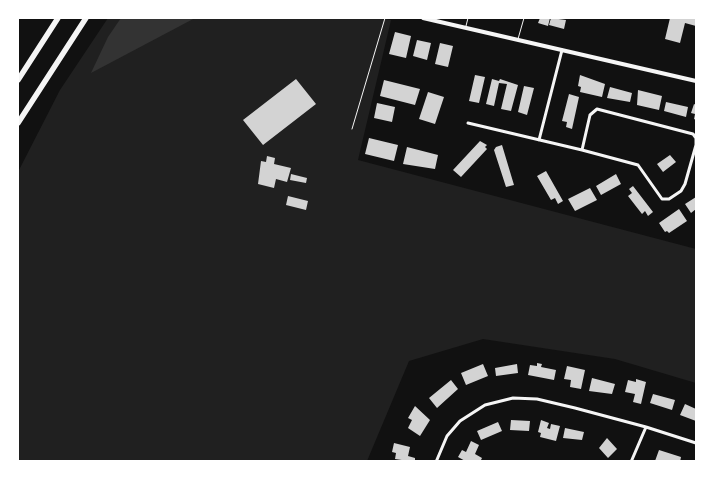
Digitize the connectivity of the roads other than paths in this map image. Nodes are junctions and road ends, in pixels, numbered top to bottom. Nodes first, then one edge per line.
1 (58, 18) edge
2 (86, 18) edge
3 (385, 18) edge
4 (423, 18) edge
5 (468, 18) edge
6 (524, 18) edge
7 (465, 27) junction
8 (518, 39) junction
9 (562, 50) junction
10 (18, 80) edge
11 (696, 81) edge
12 (468, 122) dead end
13 (18, 123) edge
14 (352, 129) dead end
15 (539, 140) junction
16 (582, 150) junction
17 (646, 426) junction
18 (696, 443) edge
19 (436, 462) edge
20 (631, 462) edge

1 - 10 highway
2 - 13 highway
3 - 14 lane
4 - 7 street
5 - 7 lane
6 - 8 lane
7 - 8 street
8 - 9 street
9 - 11 street
9 - 15 street
12 - 15 street
15 - 16 street
16 - 16 street
17 - 18 street
17 - 19 street
17 - 20 street

